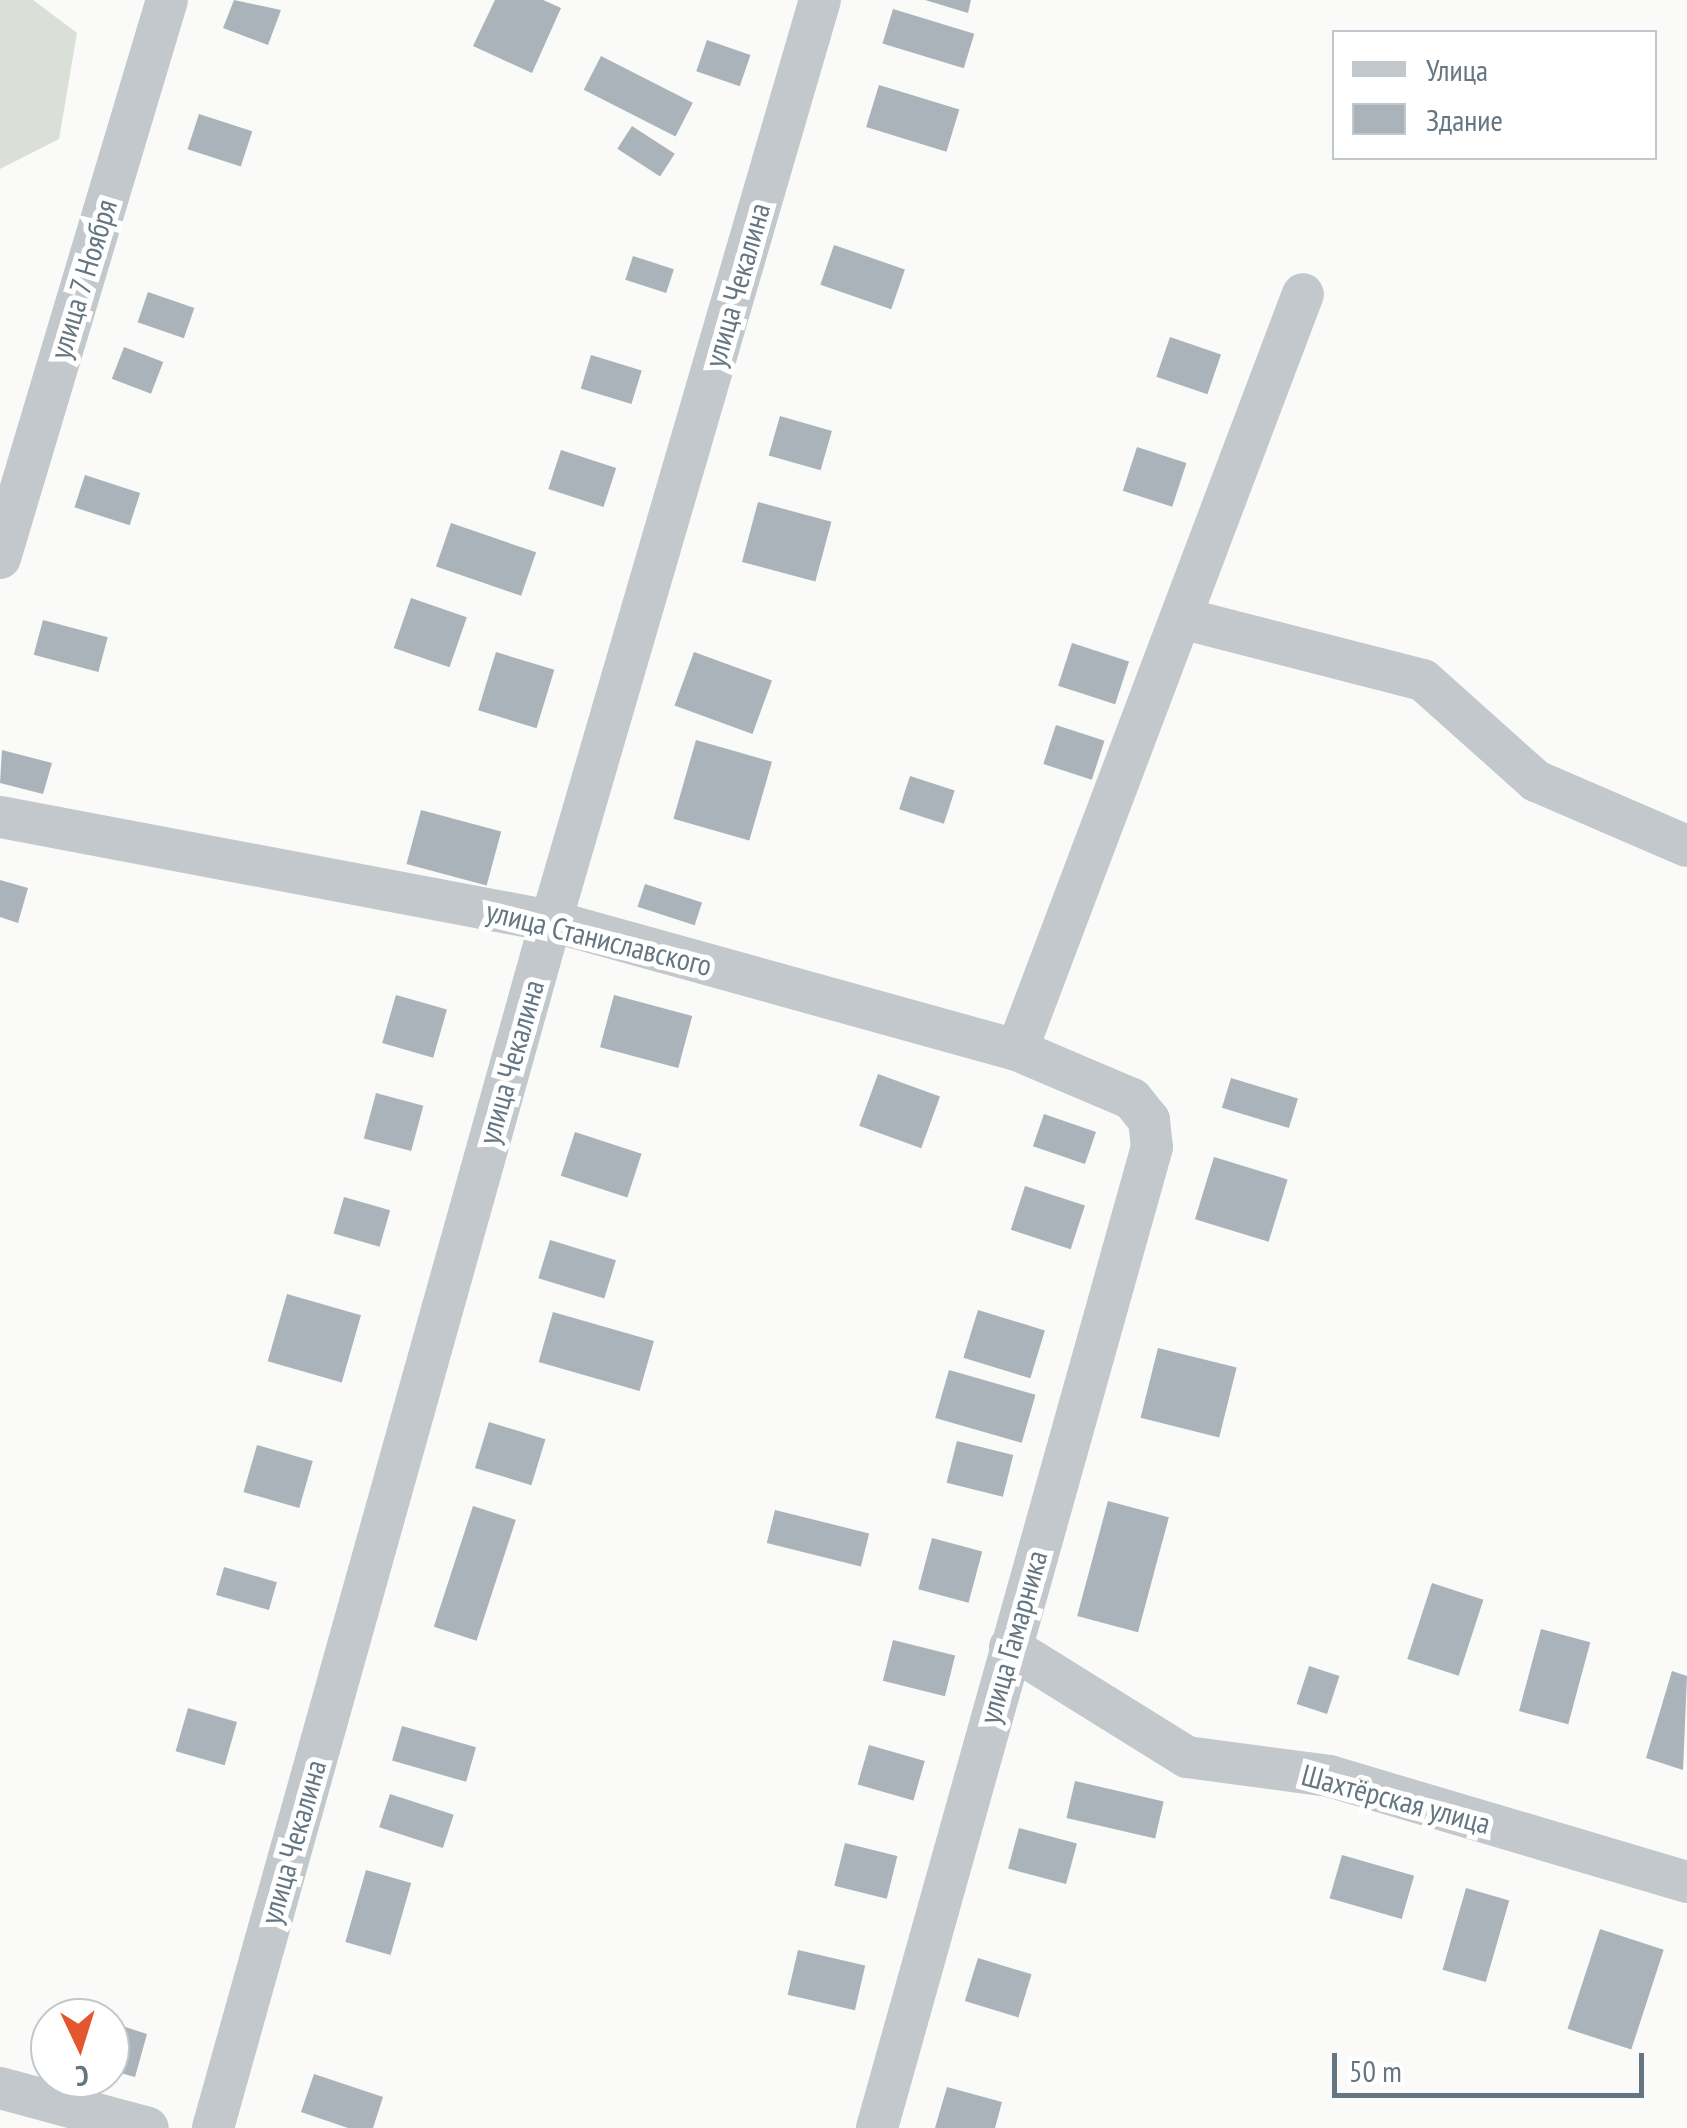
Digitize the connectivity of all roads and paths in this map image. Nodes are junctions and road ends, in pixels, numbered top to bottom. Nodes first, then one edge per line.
1 (167, 0) edge
2 (820, 0) edge
3 (1304, 294) dead end
4 (0, 558) edge
5 (1181, 618) junction
6 (0, 817) edge
7 (1687, 846) edge
8 (550, 921) junction
9 (1018, 1050) junction
10 (1152, 1147) joint
11 (1010, 1647) junction
12 (1687, 1882) edge
13 (0, 2088) edge
14 (148, 2128) edge
15 (213, 2128) edge
16 (877, 2128) edge

1 - 4 street, улица 7 Ноября
2 - 8 street, улица Чекалина
3 - 5 street
5 - 7 street
5 - 9 street
6 - 8 street, улица Станиславского
8 - 9 street, улица Станиславского
8 - 15 street, улица Чекалина
9 - 10 street, улица Станиславского
10 - 11 street, улица Гамарника
11 - 12 street, Шахтёрская улица
11 - 16 street, улица Гамарника
13 - 14 street

